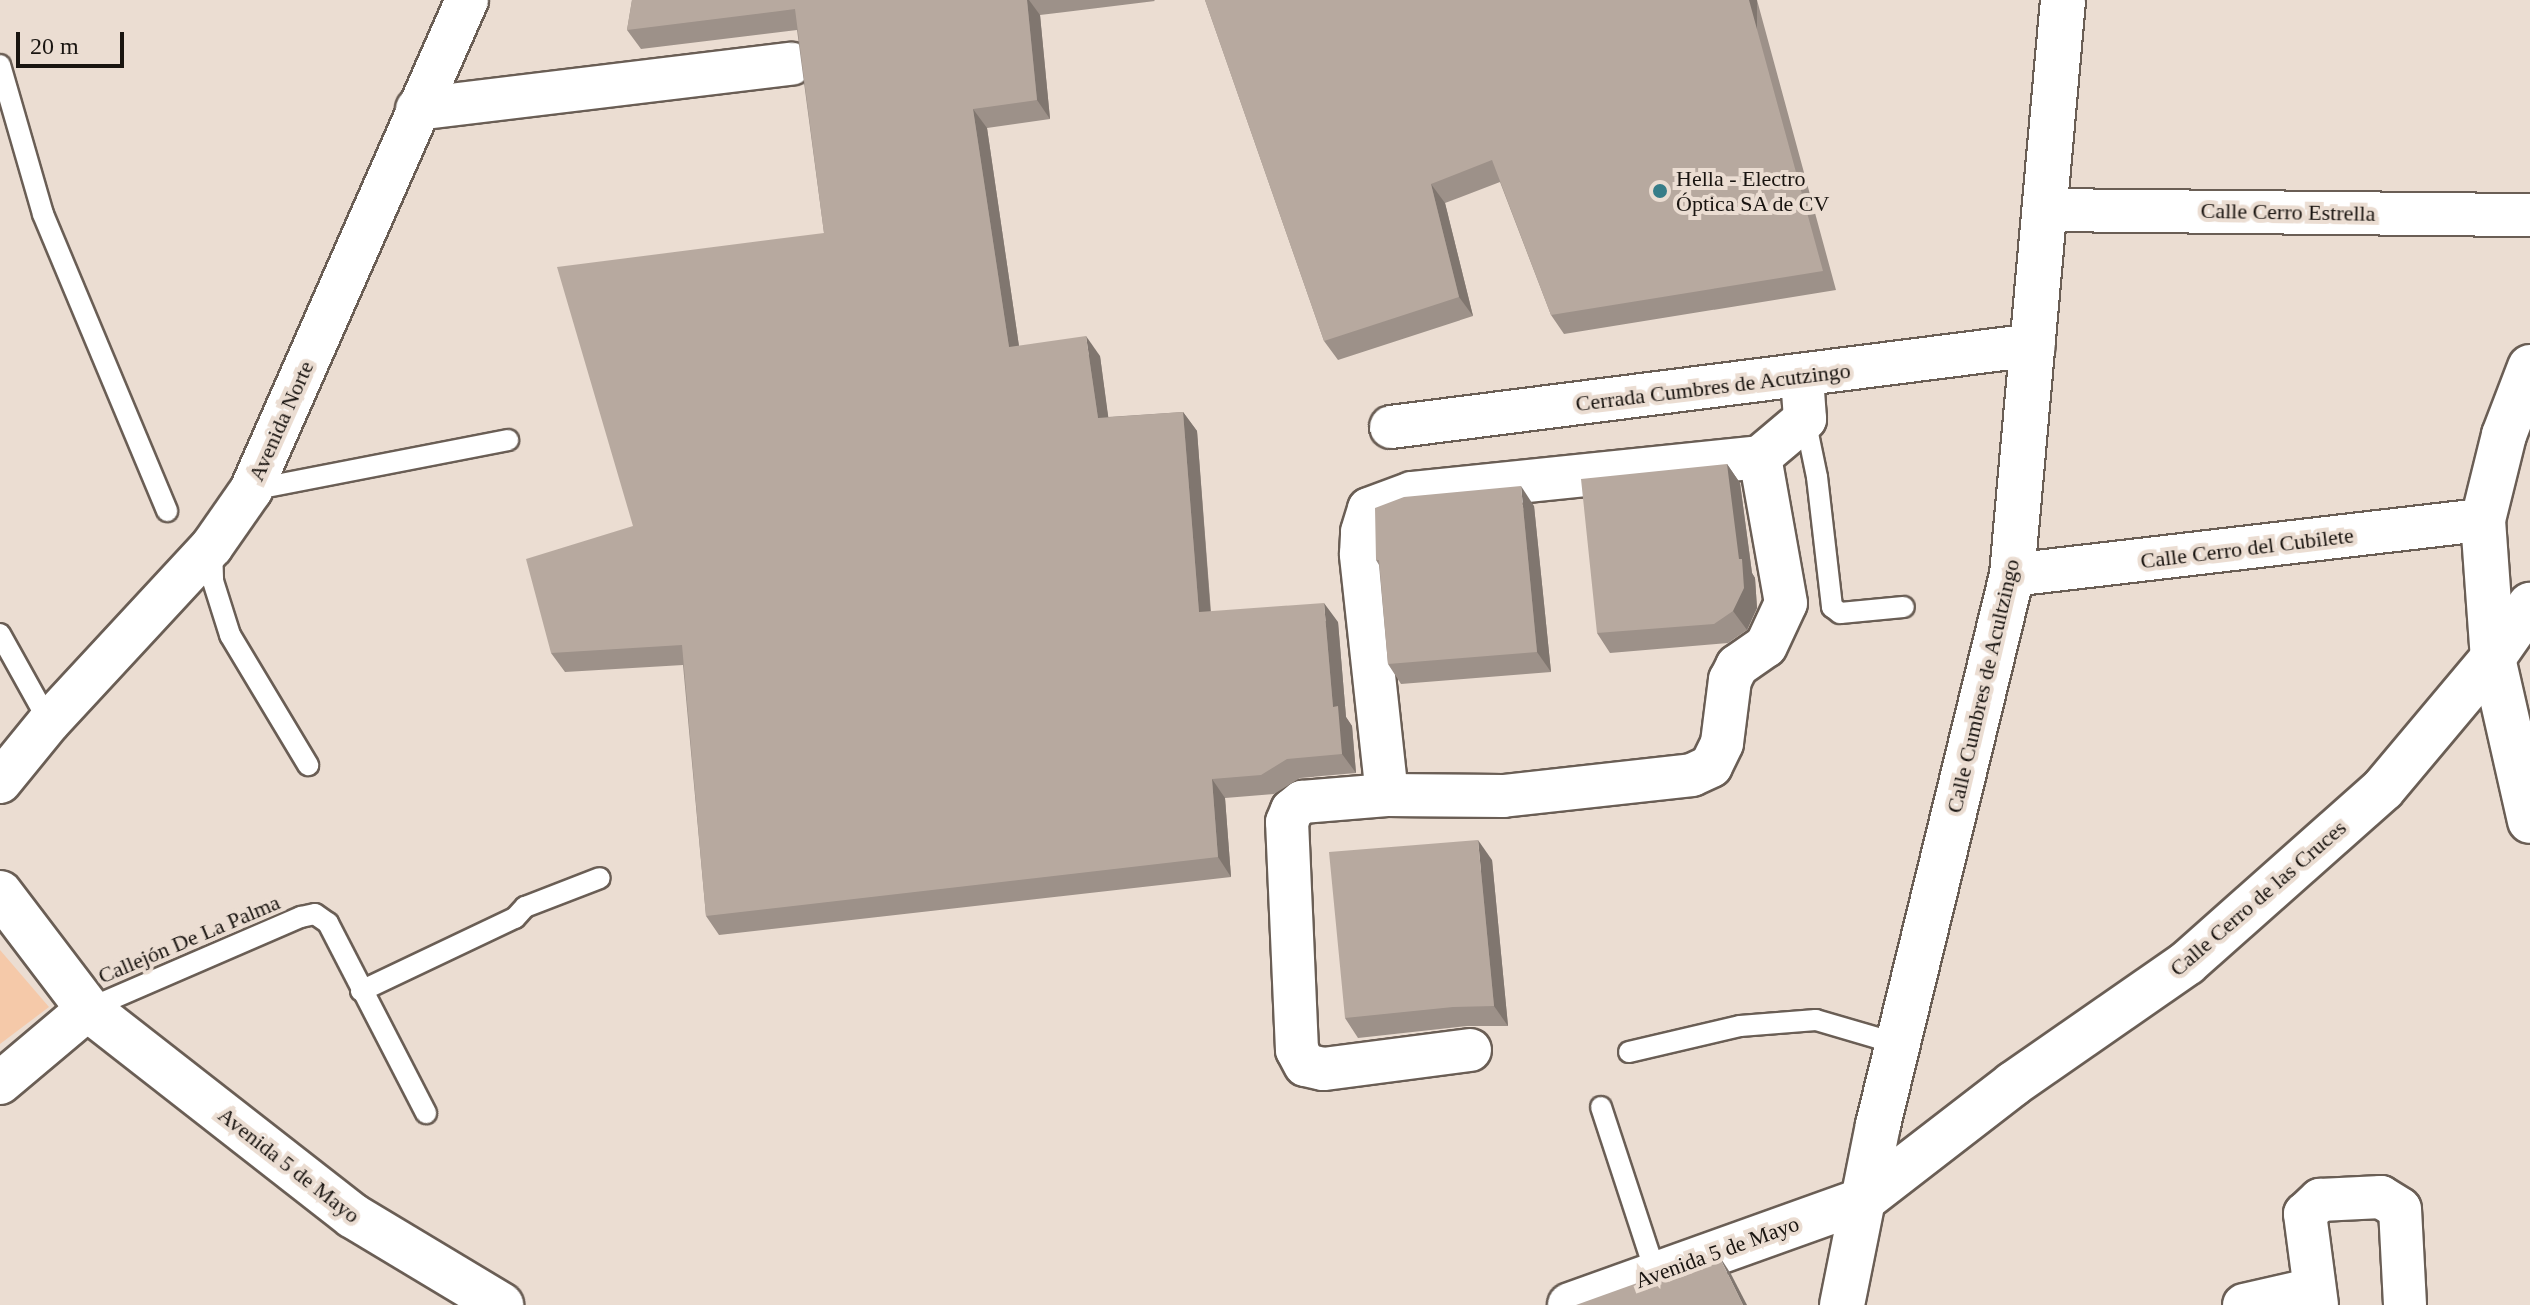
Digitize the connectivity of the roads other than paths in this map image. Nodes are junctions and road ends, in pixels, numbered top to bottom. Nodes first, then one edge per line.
1 (467, 0) edge
2 (2063, 0) edge
3 (791, 64) dead end
4 (0, 65) edge
5 (417, 109) junction
6 (2045, 210) junction
7 (2530, 215) edge
8 (2034, 345) junction
9 (2530, 367) edge
10 (1802, 377) junction
11 (1805, 419) junction
12 (1391, 427) dead end
13 (508, 440) dead end
14 (1760, 457) junction
15 (251, 490) junction
16 (167, 511) dead end
17 (2483, 520) junction
18 (212, 546) junction
19 (2012, 575) junction
20 (2530, 605) edge
21 (1904, 607) dead end
22 (0, 634) edge
23 (2493, 658) junction
24 (49, 722) junction
25 (308, 765) dead end
26 (0, 782) edge
27 (1387, 795) junction
28 (2530, 821) edge
29 (600, 878) dead end
30 (0, 893) edge
31 (361, 991) junction
32 (88, 1009) junction
33 (1898, 1044) junction
34 (1470, 1050) dead end
35 (1629, 1052) dead end
36 (0, 1083) edge
37 (1601, 1107) dead end
38 (426, 1113) dead end
39 (1863, 1200) junction
40 (1656, 1274) junction
41 (2316, 1297) edge
42 (501, 1305) edge
43 (1570, 1305) edge
44 (1842, 1305) edge
45 (2244, 1305) edge
46 (2405, 1305) edge

1 - 5 street, Avenida Norte
2 - 6 street, Calle Cumbres de Acultzingo
3 - 5 street
4 - 16 lane
5 - 15 street, Avenida Norte
6 - 7 street, Calle Cerro Estrella
6 - 8 street, Calle Cumbres de Acultzingo
8 - 10 street, Cerrada Cumbres de Acutzingo
8 - 19 street, Calle Cumbres de Acultzingo
9 - 17 street
10 - 11 street
10 - 12 street, Cerrada Cumbres de Acutzingo
11 - 14 street
11 - 21 lane
13 - 15 lane
14 - 27 street
14 - 27 street
15 - 18 street, Avenida Norte
17 - 19 street, Calle Cerro del Cubilete
17 - 23 street
18 - 24 street, Avenida Norte
18 - 25 lane
19 - 33 street, Calle Cumbres de Acultzingo
20 - 23 street, Calle Cerro de las Cruces
22 - 24 lane
23 - 28 street
23 - 39 street, Calle Cerro de las Cruces
24 - 26 street, Avenida Norte
27 - 34 street
29 - 31 lane
30 - 32 street, Avenida 5 de Mayo
31 - 32 lane, Callejón De La Palma
31 - 38 lane, Callejón De La Palma
32 - 36 street
32 - 42 street, Avenida 5 de Mayo
33 - 35 lane
33 - 39 street, Calle Cumbres de Acultzingo
37 - 40 lane
39 - 40 street, Avenida 5 de Mayo
39 - 44 street, Calle Cumbres de Acultzingo
40 - 43 street, Avenida 5 de Mayo
41 - 45 street
41 - 46 street

